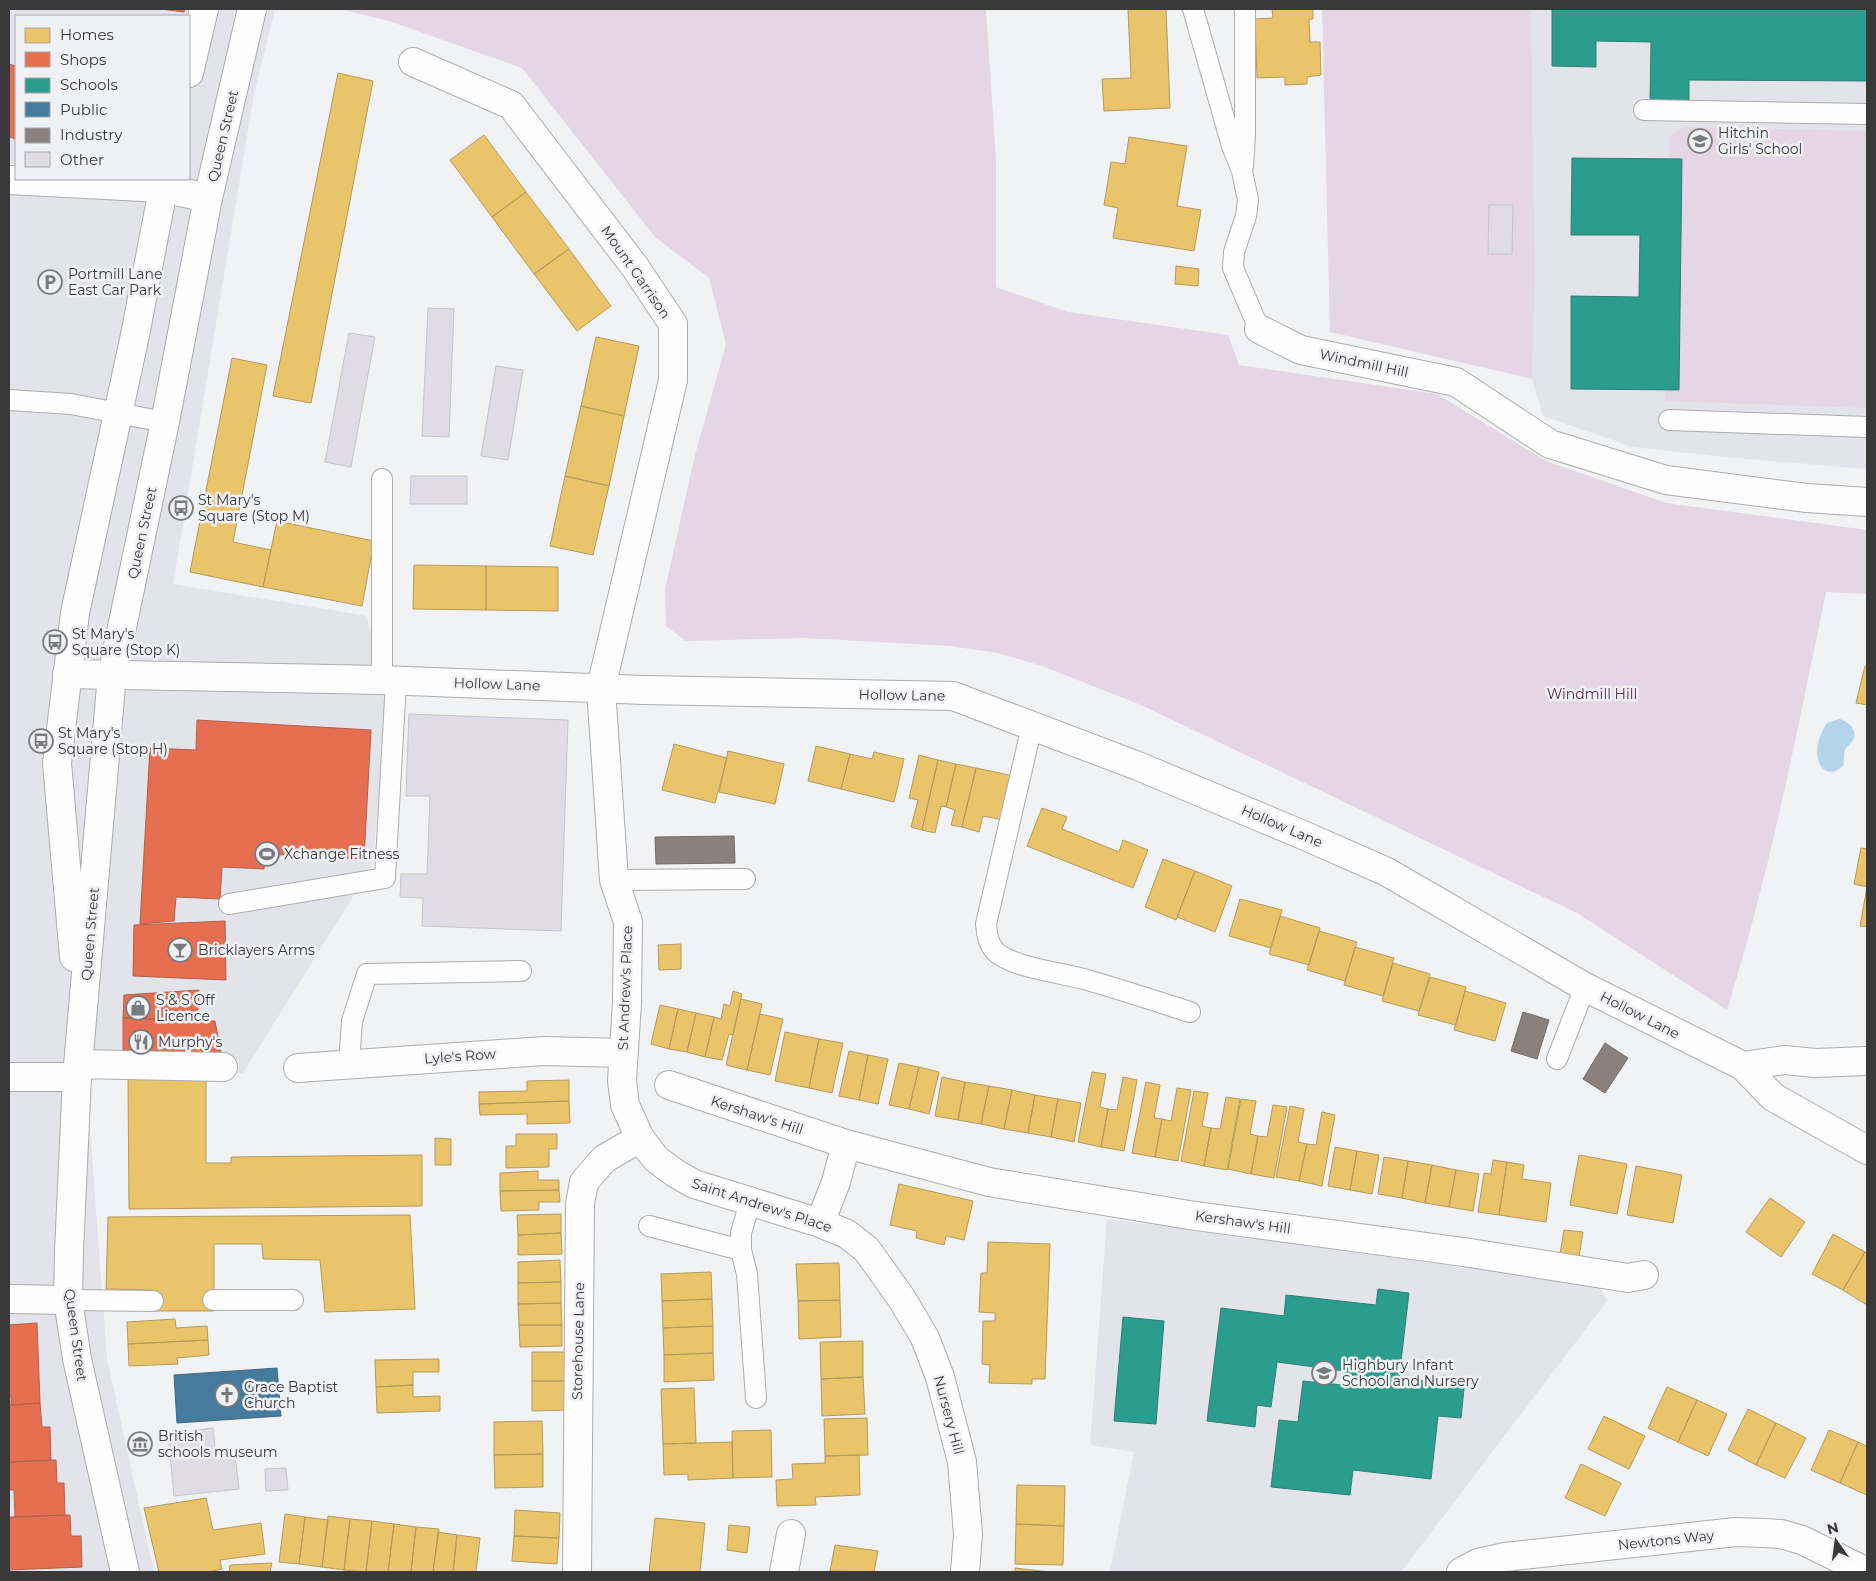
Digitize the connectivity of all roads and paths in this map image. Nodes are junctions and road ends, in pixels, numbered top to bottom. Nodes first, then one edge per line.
1 (204, 9) edge
2 (252, 9) edge
3 (1193, 9) edge
4 (1245, 9) edge
5 (413, 62) dead end
6 (190, 69) edge
7 (1644, 110) dead end
8 (1867, 114) edge
9 (1242, 171) junction
10 (9, 180) edge
11 (164, 183) edge
12 (208, 198) junction
13 (1260, 329) joint
14 (9, 400) edge
15 (118, 412) junction
16 (1669, 420) dead end
17 (165, 422) junction
18 (1867, 427) edge
19 (382, 479) dead end
20 (1867, 502) edge
21 (67, 674) junction
22 (112, 675) junction
23 (389, 680) junction
24 (601, 688) junction
25 (1032, 726) junction
26 (745, 879) dead end
27 (614, 880) junction
28 (230, 904) dead end
29 (521, 971) dead end
30 (1585, 987) junction
31 (1190, 1012) dead end
32 (623, 1053) junction
33 (1557, 1060) dead end
34 (1867, 1061) edge
35 (349, 1064) junction
36 (1743, 1066) junction
37 (223, 1067) dead end
38 (298, 1068) dead end
39 (78, 1070) junction
40 (9, 1077) edge
41 (669, 1085) dead end
42 (640, 1138) junction
43 (846, 1144) junction
44 (1867, 1150) edge
45 (750, 1202) junction
46 (820, 1223) junction
47 (649, 1226) dead end
48 (741, 1250) junction
49 (884, 1272) joint
50 (1644, 1275) dead end
51 (9, 1299) edge
52 (68, 1300) junction
53 (213, 1300) dead end
54 (293, 1300) dead end
55 (153, 1301) dead end
56 (756, 1398) dead end
57 (791, 1534) dead end
58 (125, 1572) edge
59 (577, 1572) edge
60 (784, 1572) edge
61 (965, 1572) edge
62 (1460, 1572) edge
63 (1867, 1572) edge

1 - 6 street
2 - 12 street, Queen Street
3 - 9 lane
4 - 9 lane
5 - 24 street, Mount Garrison
7 - 8 lane
9 - 13 lane
10 - 11 street
11 - 12 street
11 - 15 street, Queen Street
12 - 17 street, Queen Street
13 - 20 street, Windmill Hill
14 - 15 lane
15 - 17 lane
15 - 21 street, Queen Street
16 - 18 lane
17 - 22 street, Queen Street
19 - 23 lane
21 - 22 street, Hollow Lane
21 - 39 street, Queen Street
22 - 23 street, Hollow Lane
22 - 39 street, Queen Street
23 - 24 street, Hollow Lane
23 - 28 lane
24 - 25 street, Hollow Lane
24 - 27 street, St Andrew's Place
25 - 30 street, Hollow Lane
25 - 31 lane
26 - 27 lane
27 - 32 street, St Andrew's Place
29 - 35 lane
30 - 33 lane
30 - 36 street, Hollow Lane
32 - 35 street, Lyle's Row
32 - 42 street, St Andrew's Place
34 - 36 street
35 - 38 street, Lyle's Row
36 - 44 street, Hollow Lane
37 - 39 street
39 - 40 street
39 - 52 street, Queen Street
41 - 43 street, Kershaw's Hill
42 - 45 street, Saint Andrew's Place
42 - 59 street, Storehouse Lane
43 - 46 street
43 - 50 street, Kershaw's Hill
45 - 46 street, Saint Andrew's Place
45 - 48 lane
46 - 49 street, Saint Andrew's Place
47 - 48 lane
48 - 56 lane
49 - 61 street, Nursery Hill
51 - 52 street
52 - 55 lane
52 - 58 street, Queen Street
53 - 54 lane
57 - 60 street
62 - 63 street, Newtons Way

